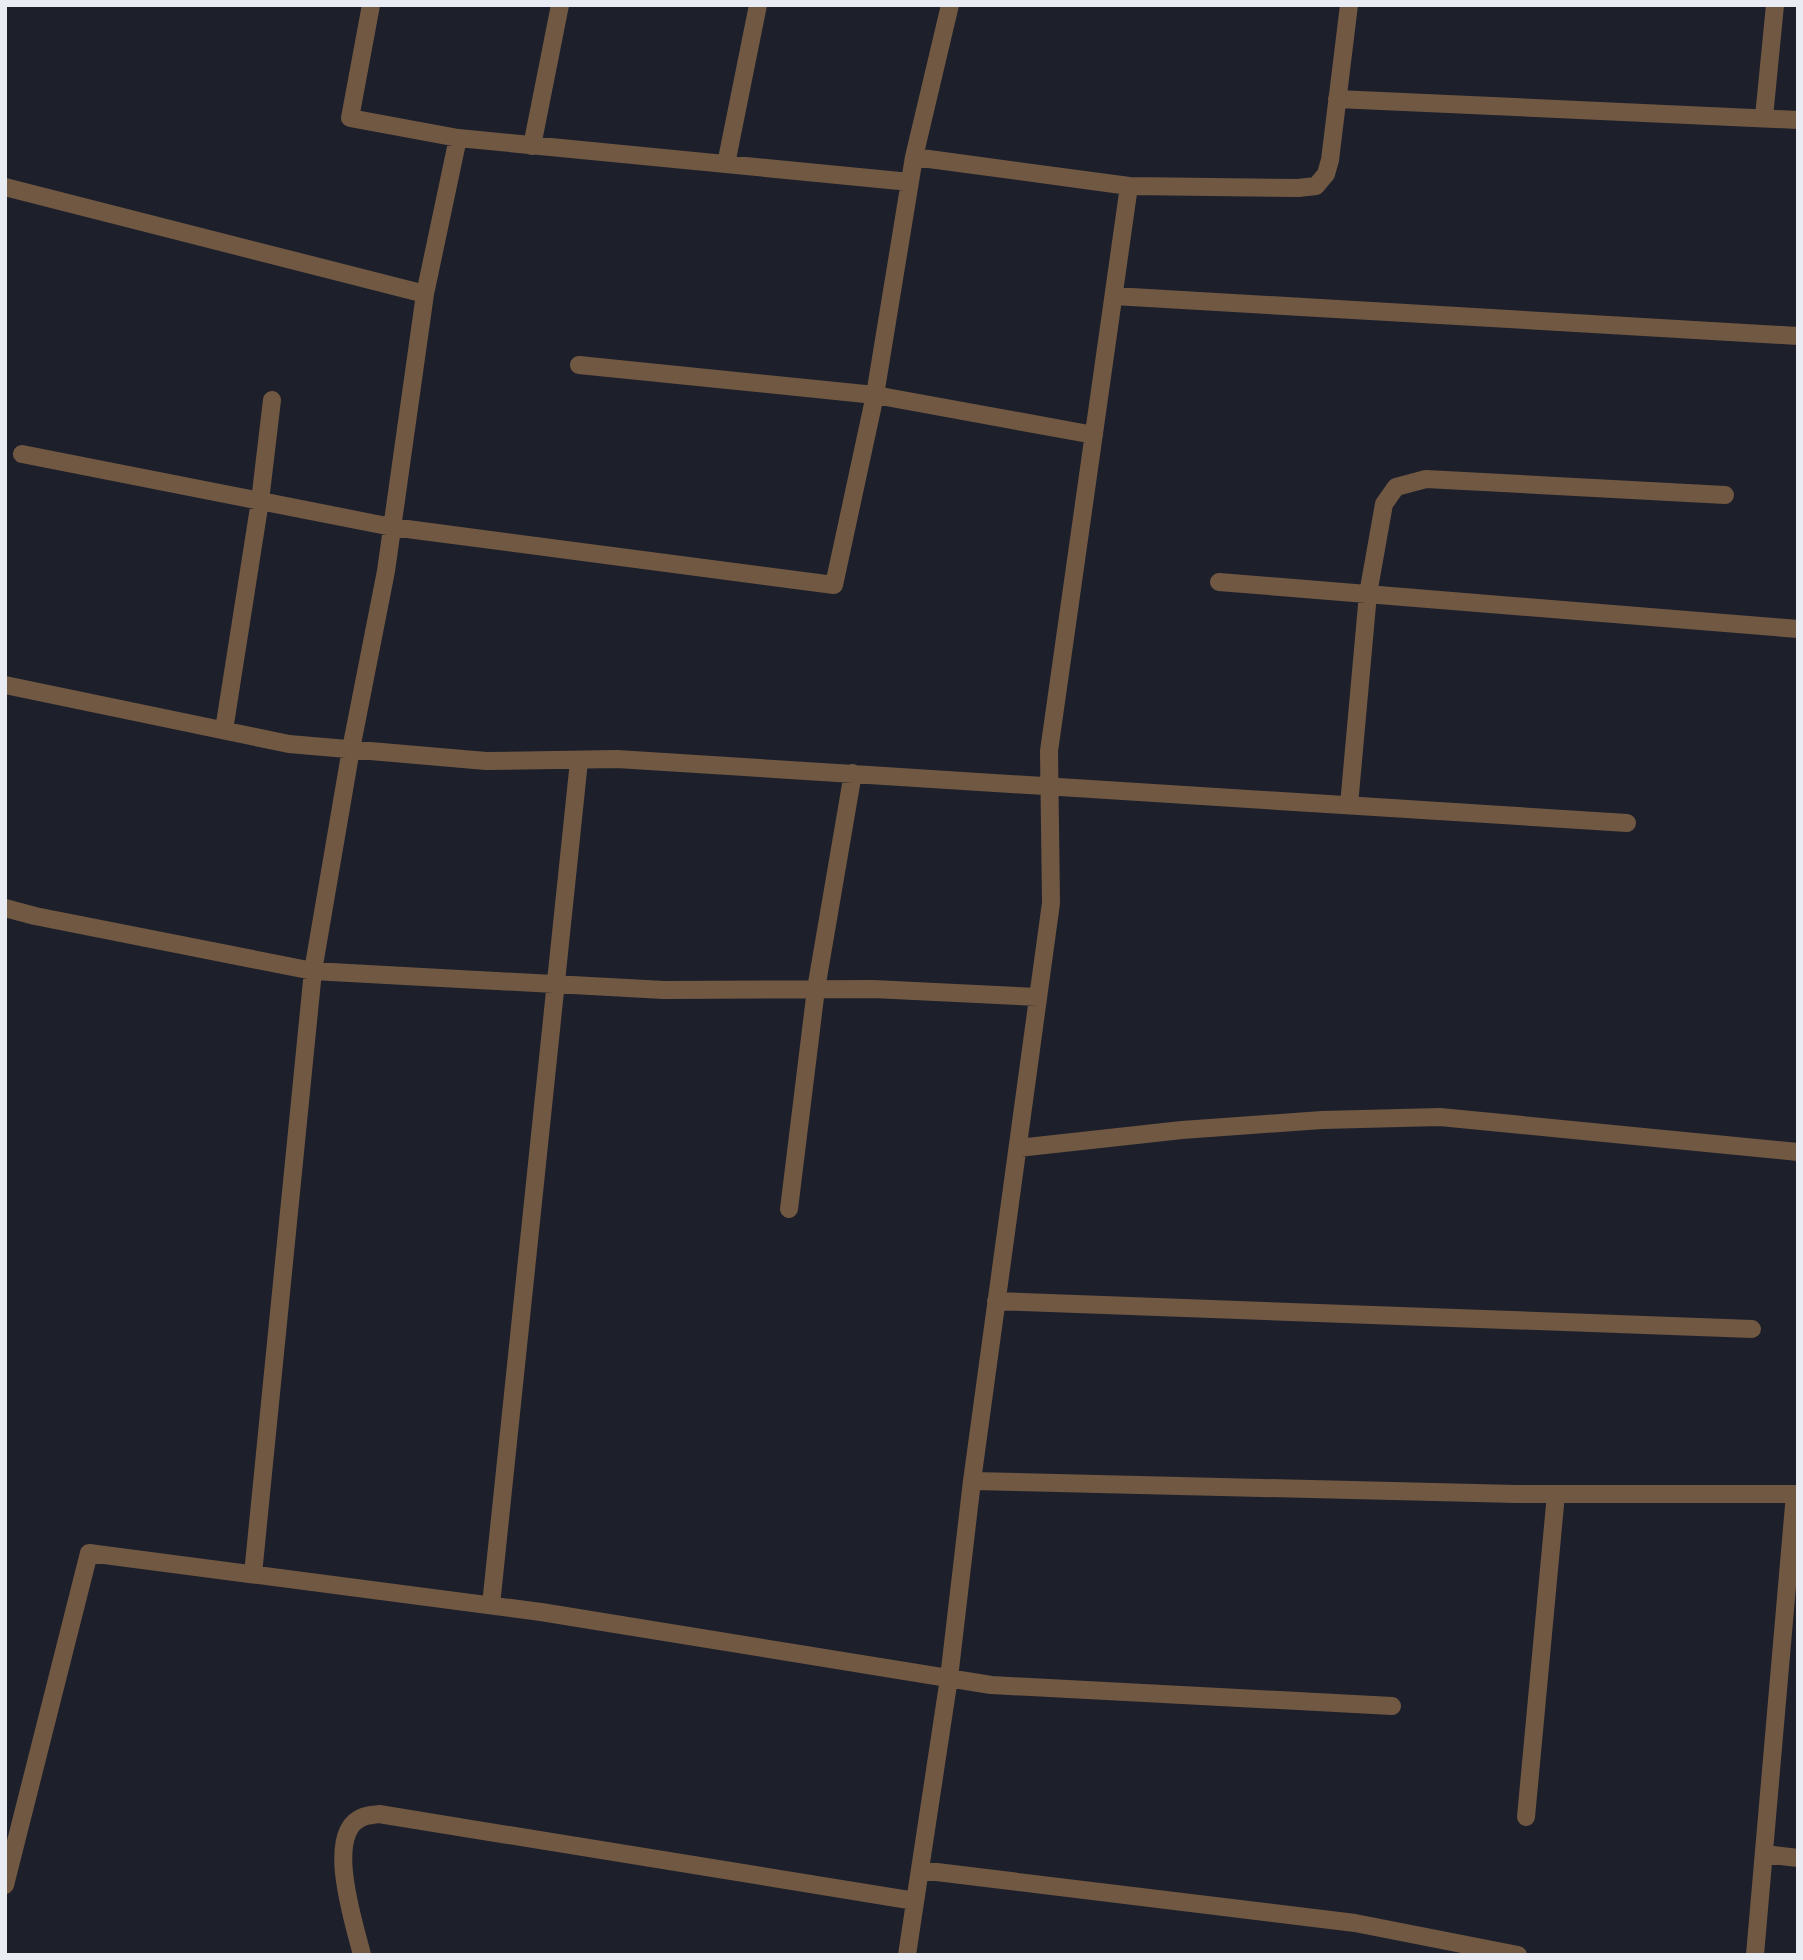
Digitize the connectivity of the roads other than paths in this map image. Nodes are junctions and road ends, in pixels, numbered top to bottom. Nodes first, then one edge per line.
1 (371, 5) edge
2 (560, 5) edge
3 (758, 5) edge
4 (950, 5) edge
5 (1349, 5) edge
6 (1775, 5) edge
7 (1337, 99) junction
8 (1764, 117) junction
9 (1798, 120) edge
10 (458, 138) junction
11 (532, 146) junction
12 (914, 157) junction
13 (726, 164) junction
14 (910, 182) junction
15 (1129, 186) junction
16 (5, 187) edge
17 (425, 294) junction
18 (1114, 296) junction
19 (1798, 336) edge
20 (579, 365) dead end
21 (875, 396) junction
22 (272, 400) dead end
23 (1094, 435) junction
24 (22, 454) dead end
25 (1725, 495) dead end
26 (260, 501) junction
27 (392, 527) junction
28 (1219, 582) dead end
29 (1368, 594) junction
30 (1798, 629) edge
31 (5, 685) edge
32 (224, 730) junction
33 (351, 749) junction
34 (579, 761) junction
35 (853, 773) junction
36 (1049, 786) junction
37 (1349, 805) junction
38 (1627, 823) dead end
39 (5, 908) edge
40 (313, 971) junction
41 (556, 984) junction
42 (816, 989) junction
43 (1038, 997) junction
44 (1017, 1148) junction
45 (1798, 1152) edge
46 (789, 1209) dead end
47 (996, 1301) junction
48 (1752, 1329) dead end
49 (972, 1481) junction
50 (1556, 1494) junction
51 (1797, 1494) edge
52 (253, 1574) junction
53 (491, 1605) junction
54 (948, 1678) junction
55 (1392, 1706) dead end
56 (1526, 1817) dead end
57 (1764, 1854) junction
58 (1798, 1858) edge
59 (919, 1870) junction
60 (5, 1885) edge
61 (915, 1901) junction
62 (362, 1955) edge
63 (906, 1955) edge
64 (1518, 1955) edge
65 (1755, 1955) edge

1 - 10 street
2 - 11 street
3 - 13 street
4 - 12 street
5 - 7 street
6 - 8 street
7 - 8 street
7 - 15 street
8 - 9 street
10 - 11 street
10 - 17 street
11 - 13 street
12 - 14 street
12 - 15 street
13 - 14 street
14 - 21 street
15 - 18 street
16 - 17 street
17 - 27 street
18 - 19 street
18 - 23 street
20 - 21 street
21 - 23 street
21 - 27 street
22 - 26 street
23 - 36 street
24 - 26 street
25 - 29 street
26 - 27 street
26 - 32 street
27 - 33 street
28 - 29 street
29 - 30 street
29 - 37 street
31 - 32 street
32 - 33 street
33 - 34 street
33 - 40 street
34 - 35 street
34 - 41 street
35 - 36 street
35 - 42 street
36 - 37 street
36 - 43 street
37 - 38 street
39 - 40 street
40 - 41 street
40 - 52 street
41 - 42 street
41 - 53 street
42 - 43 street
42 - 46 street
43 - 44 street
44 - 45 street
44 - 47 street
47 - 48 street
47 - 49 street
49 - 50 street
49 - 54 street
50 - 51 street
50 - 56 street
51 - 57 street
52 - 53 street
52 - 60 street
53 - 54 street
54 - 55 street
54 - 59 street
57 - 58 street
57 - 65 street
59 - 61 street
59 - 64 street
61 - 62 street
61 - 63 street

